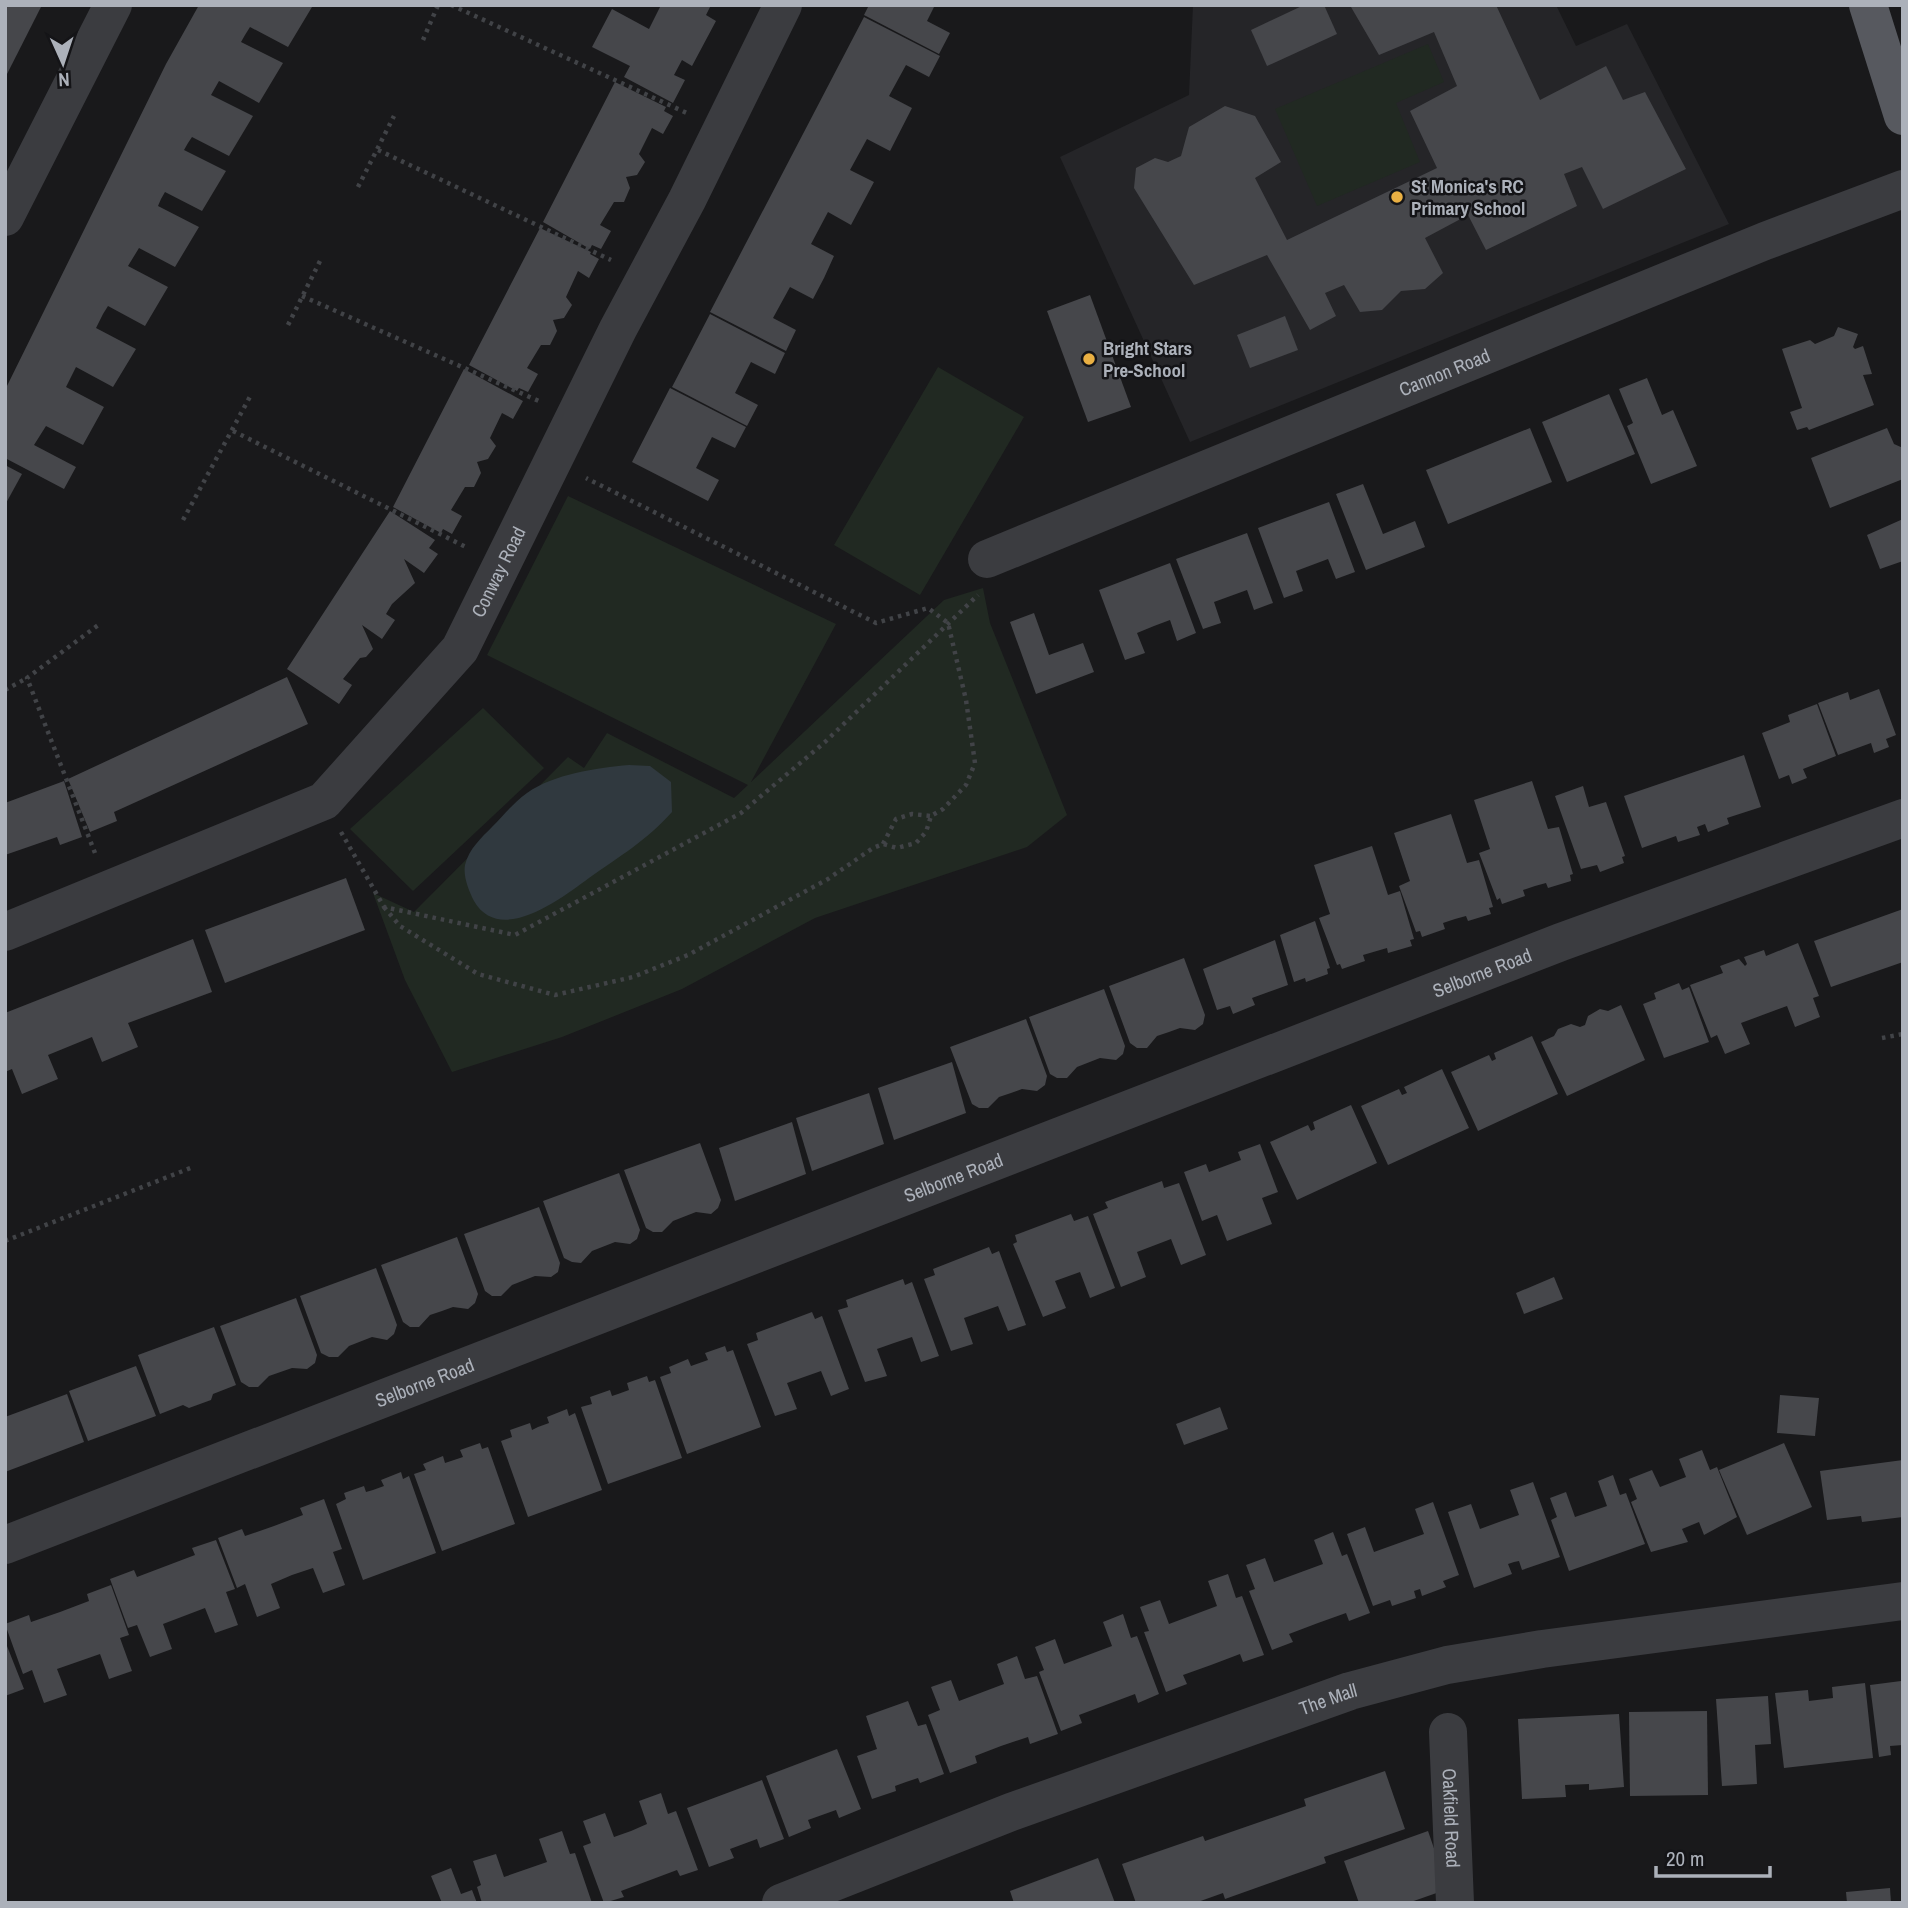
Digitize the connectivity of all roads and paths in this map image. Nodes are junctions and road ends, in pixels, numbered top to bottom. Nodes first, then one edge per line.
1 (113, 5) edge
2 (438, 5) edge
3 (451, 5) edge
4 (783, 5) edge
5 (1867, 5) edge
6 (423, 40) dead end
7 (394, 116) dead end
8 (1903, 116) edge
9 (722, 129) junction
10 (378, 150) junction
11 (358, 187) dead end
12 (1903, 189) edge
13 (5, 217) edge
14 (320, 261) dead end
15 (646, 277) junction
16 (302, 296) junction
17 (288, 325) dead end
18 (252, 393) dead end
19 (575, 418) junction
20 (233, 431) junction
21 (554, 462) junction
22 (183, 520) dead end
23 (988, 559) joint
24 (502, 565) junction
25 (101, 623) dead end
26 (948, 623) junction
27 (27, 678) junction
28 (5, 690) edge
29 (324, 801) junction
30 (930, 816) junction
31 (1903, 818) edge
32 (883, 844) junction
33 (109, 890) junction
34 (384, 907) junction
35 (5, 932) edge
36 (1903, 1034) edge
37 (1882, 1038) dead end
38 (192, 1167) dead end
39 (5, 1241) edge
40 (5, 1545) edge
41 (1903, 1601) edge
42 (1448, 1732) dead end
43 (781, 1903) edge
44 (1455, 1903) edge

1 - 13 street
2 - 6 path
3 - 9 path
4 - 9 street, Conway Road
5 - 8 main road
7 - 10 path
9 - 15 street, Conway Road
10 - 11 path
10 - 15 path
12 - 23 street, Cannon Road
14 - 16 path
15 - 19 street, Conway Road
16 - 17 path
16 - 19 path
18 - 20 path
19 - 21 street, Conway Road
20 - 22 path
20 - 24 path
21 - 24 street, Conway Road
21 - 26 path
23 - 26 path
24 - 29 street, Conway Road
25 - 27 path
26 - 30 path
26 - 34 path
27 - 28 path
27 - 33 path
29 - 33 street, Conway Road
29 - 34 path
30 - 32 path
30 - 32 path
31 - 40 street, Selborne Road
32 - 34 path
33 - 35 street, Conway Road
36 - 37 path
38 - 39 path
41 - 43 street, The Mall
42 - 44 street, Oakfield Road

